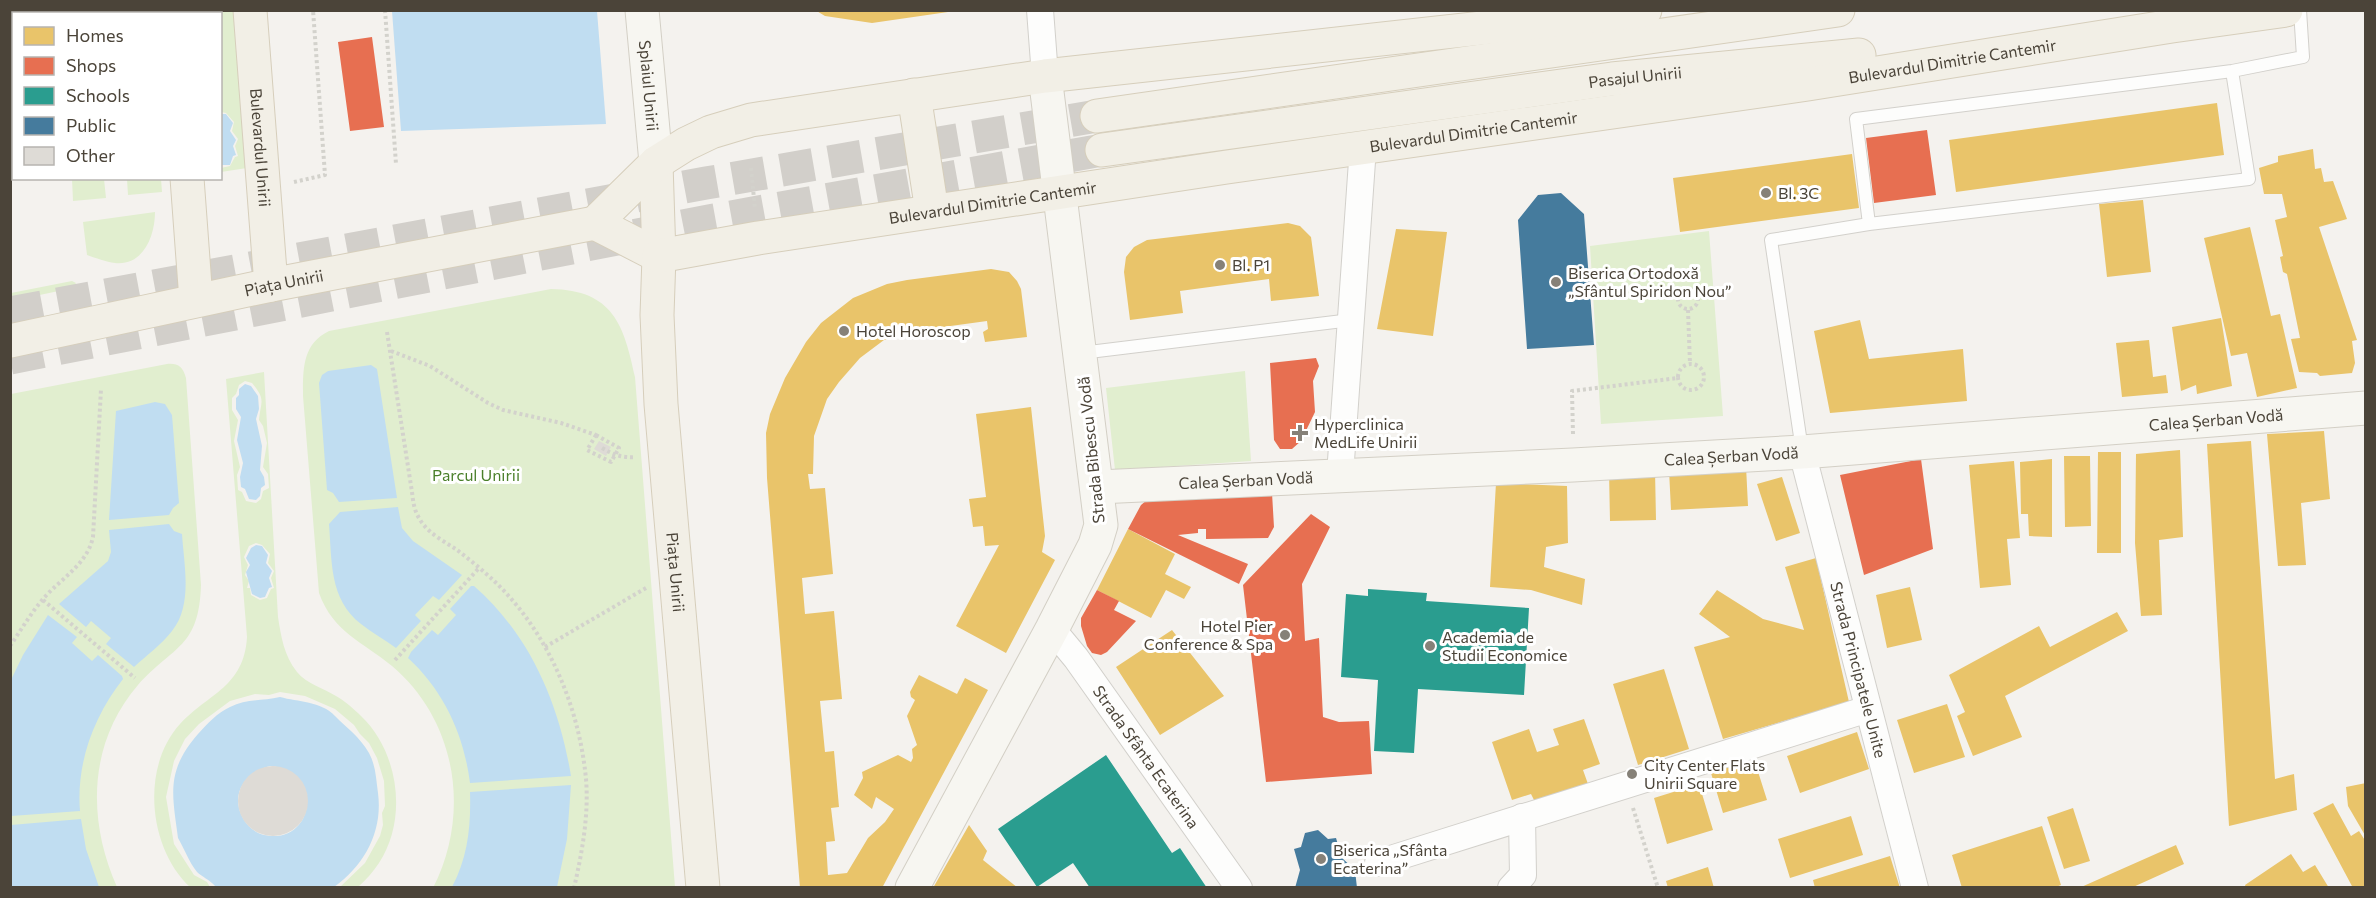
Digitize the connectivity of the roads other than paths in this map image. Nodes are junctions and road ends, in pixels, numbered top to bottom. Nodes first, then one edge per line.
1 (250, 10) edge
2 (642, 10) edge
3 (1040, 10) edge
4 (1645, 10) edge
5 (1838, 10) edge
6 (2286, 10) edge
7 (2300, 10) edge
8 (2172, 26) junction
9 (2232, 71) junction
10 (1045, 76) junction
11 (914, 95) junction
12 (1097, 116) tunnel mouth
13 (1363, 147) junction
14 (1102, 150) tunnel mouth
15 (656, 163) junction
16 (187, 180) edge
17 (1060, 193) junction
18 (932, 212) junction
19 (595, 223) junction
20 (1869, 224) junction
21 (659, 256) junction
22 (271, 285) junction
23 (196, 300) junction
24 (1351, 320) junction
25 (10, 341) edge
26 (1081, 353) junction
27 (2366, 408) edge
28 (1802, 452) junction
29 (1340, 475) junction
30 (1098, 487) junction
31 (1052, 629) junction
32 (1868, 709) junction
33 (1522, 817) junction
34 (1378, 863) dead end
35 (703, 888) edge
36 (912, 888) edge
37 (1239, 888) edge
38 (1511, 888) edge
39 (1915, 888) edge

1 - 22 main road, Bulevardul Unirii
2 - 15 street, Splaiul Unirii
3 - 10 street
4 - 10 main road
5 - 12 main road
6 - 8 main road, Bulevardul Dimitrie Cantemir
7 - 9 lane
8 - 13 main road, Bulevardul Dimitrie Cantemir
8 - 14 main road, Pasajul Unirii
9 - 20 lane
9 - 20 lane
10 - 11 main road
10 - 17 street, Strada Bibescu Vodă
11 - 15 main road
11 - 18 main road
13 - 17 main road, Bulevardul Dimitrie Cantemir
13 - 24 street
15 - 19 main road
15 - 21 main road, Piața Unirii
16 - 23 main road
17 - 18 main road, Bulevardul Dimitrie Cantemir
17 - 26 street, Strada Bibescu Vodă
18 - 21 main road, Bulevardul Dimitrie Cantemir
19 - 21 main road
19 - 22 main road, Piața Unirii
20 - 28 lane
21 - 35 main road, Piața Unirii
22 - 23 main road, Piața Unirii
23 - 25 main road, Piața Unirii
24 - 26 lane
24 - 29 street
26 - 30 street, Strada Bibescu Vodă
27 - 28 street, Calea Șerban Vodă
28 - 29 street, Calea Șerban Vodă
28 - 32 street, Strada Principatele Unite
29 - 30 street, Calea Șerban Vodă
30 - 31 street, Strada Bibescu Vodă
31 - 36 street, Strada Bibescu Vodă
31 - 37 street, Strada Sfânta Ecaterina
32 - 33 street
32 - 39 street, Strada Principatele Unite
33 - 34 street
33 - 38 street

